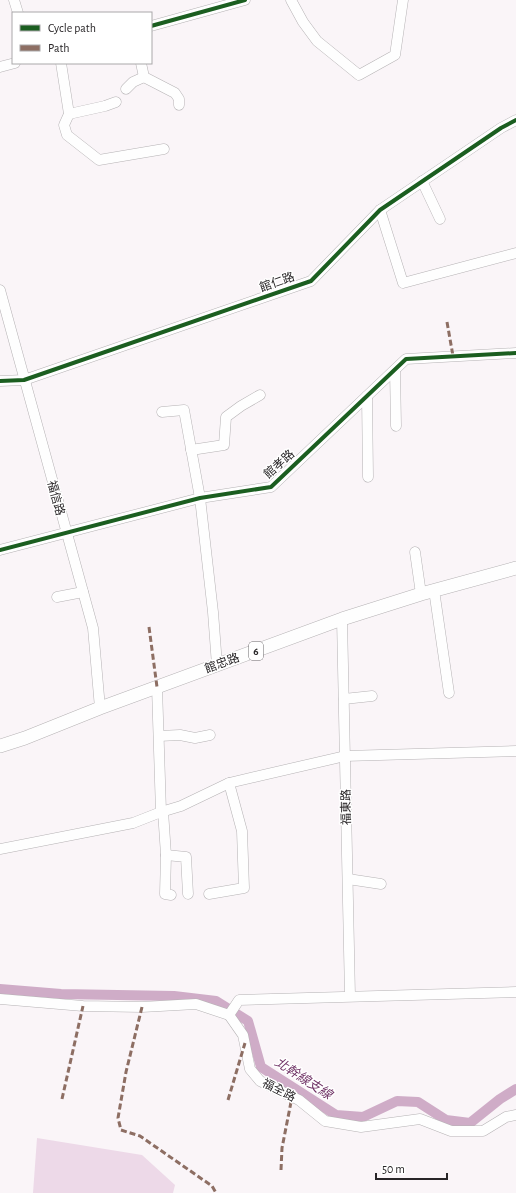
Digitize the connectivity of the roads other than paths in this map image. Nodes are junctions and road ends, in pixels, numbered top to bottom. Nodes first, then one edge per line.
1 (14, 0) edge
2 (245, 0) edge
3 (292, 0) edge
4 (403, 0) edge
5 (18, 12) edge
6 (152, 26) edge
7 (12, 64) edge
8 (61, 64) edge
9 (141, 64) edge
10 (0, 67) edge
11 (144, 78) junction
12 (126, 89) dead end
13 (116, 102) dead end
14 (179, 105) dead end
15 (70, 114) junction
16 (516, 120) edge
17 (164, 149) dead end
18 (422, 181) junction
19 (380, 210) junction
20 (440, 219) dead end
21 (516, 253) edge
22 (0, 290) edge
23 (516, 353) edge
24 (395, 370) junction
25 (24, 380) junction
26 (0, 381) edge
27 (260, 395) dead end
28 (367, 396) junction
29 (162, 412) dead end
30 (396, 426) dead end
31 (191, 450) junction
32 (368, 477) dead end
33 (200, 498) junction
34 (66, 532) junction
35 (0, 550) edge
36 (415, 552) dead end
37 (516, 568) edge
38 (434, 590) junction
39 (83, 592) junction
40 (421, 594) junction
41 (57, 597) dead end
42 (342, 619) junction
43 (217, 665) junction
44 (157, 687) junction
45 (449, 693) dead end
46 (372, 696) dead end
47 (344, 699) junction
48 (100, 708) junction
49 (210, 735) dead end
50 (159, 736) junction
51 (0, 746) edge
52 (516, 751) edge
53 (345, 756) junction
54 (229, 783) junction
55 (162, 811) junction
56 (0, 849) edge
57 (166, 855) junction
58 (348, 879) junction
59 (381, 884) dead end
60 (188, 894) dead end
61 (209, 894) dead end
62 (171, 895) dead end
63 (516, 992) edge
64 (350, 996) junction
65 (0, 999) edge
66 (229, 1015) junction
67 (516, 1115) edge

1 - 5 street
2 - 6 street
3 - 4 street
7 - 10 street
8 - 15 street
9 - 11 street
11 - 12 street
11 - 14 street
13 - 15 street
15 - 17 street
16 - 18 street, 館仁路
18 - 19 street, 館仁路
18 - 20 street
19 - 21 street
19 - 25 street, 館仁路
22 - 25 street, 福信路
23 - 24 street, 館孝路
24 - 28 street, 館孝路
24 - 30 street
25 - 26 street, 館仁路
25 - 34 street, 福信路
27 - 31 street
28 - 32 street
28 - 33 street, 館孝路
29 - 31 street
31 - 33 street
33 - 34 street, 館孝路
33 - 43 street
34 - 35 street, 館孝路
34 - 39 street, 福信路
36 - 40 street
37 - 38 main road, 館忠路 / 6
38 - 40 main road, 館忠路 / 6
38 - 45 street
39 - 41 street
39 - 48 street, 福信路
40 - 42 main road, 館忠路 / 6
42 - 43 main road, 館忠路 / 6
42 - 47 street, 福東路
43 - 44 main road, 館忠路 / 6
44 - 48 main road, 館忠路 / 6
44 - 50 street
46 - 47 street
47 - 53 street, 福東路
48 - 51 main road, 館忠路 / 6
49 - 50 street
50 - 55 street
52 - 53 street
53 - 54 street
53 - 58 street, 福東路
54 - 55 street
54 - 61 street
55 - 56 street
55 - 57 street
57 - 60 street
57 - 62 street
58 - 59 street
58 - 64 street, 福東路
63 - 64 street
64 - 66 street
65 - 66 street
66 - 67 street, 福全路

